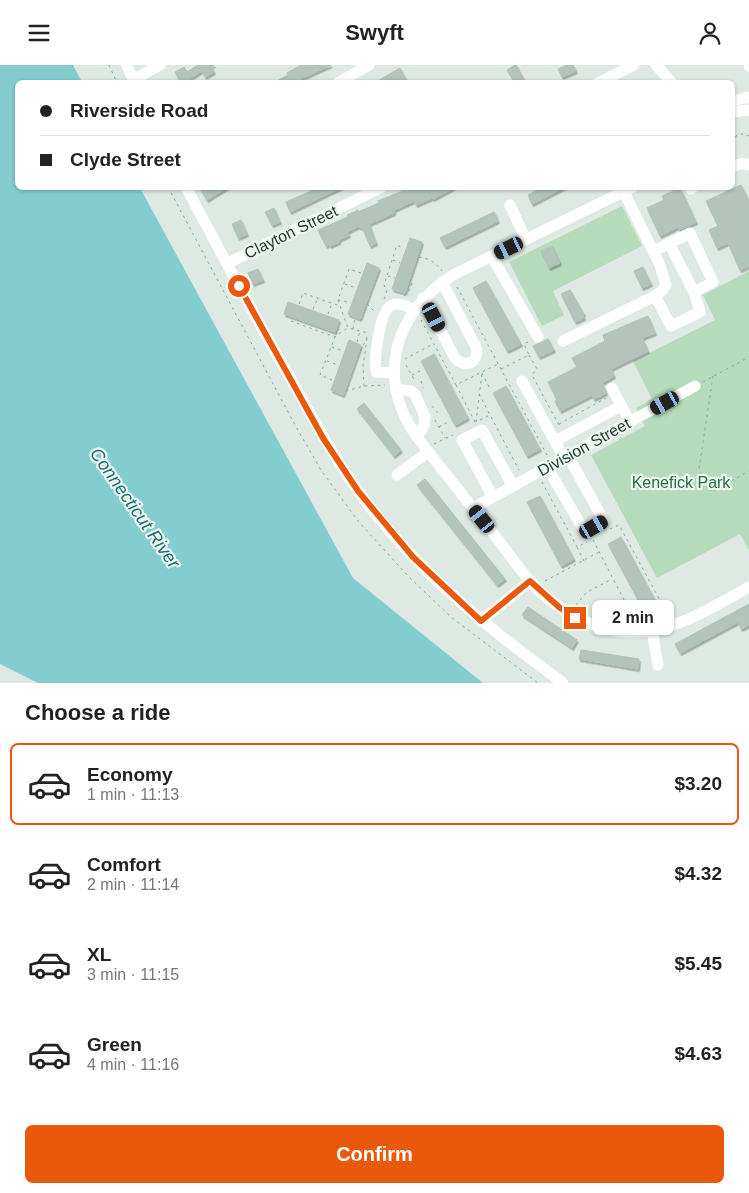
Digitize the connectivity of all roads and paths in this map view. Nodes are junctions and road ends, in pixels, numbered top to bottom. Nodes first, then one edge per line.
1 (109, 65) edge
2 (127, 65) edge
3 (160, 65) edge
4 (369, 65) edge
5 (634, 65) edge
6 (656, 65) edge
7 (116, 80) edge
8 (134, 80) edge
9 (136, 80) edge
10 (343, 80) edge
11 (604, 80) edge
12 (669, 80) edge
13 (749, 97) edge
14 (735, 100) edge
15 (749, 110) edge
16 (735, 112) edge
17 (749, 137) edge
18 (735, 138) edge
19 (749, 165) edge
20 (735, 166) edge
21 (188, 190) edge
22 (376, 190) edge
23 (629, 190) edge
24 (510, 205) dead end
25 (526, 240) junction
26 (669, 243) junction
27 (654, 251) junction
28 (419, 257) dead end
29 (492, 257) junction
30 (392, 260) dead end
31 (228, 263) junction
32 (400, 263) dead end
33 (361, 273) dead end
34 (387, 276) dead end
35 (445, 276) junction
36 (395, 278) dead end
37 (413, 281) dead end
38 (344, 283) junction
39 (356, 288) dead end
40 (694, 292) junction
41 (655, 296) junction
42 (318, 298) junction
43 (423, 298) junction
44 (338, 300) junction
45 (400, 300) dead end
46 (332, 303) junction
47 (351, 303) dead end
48 (299, 304) dead end
49 (367, 304) dead end
50 (340, 305) junction
51 (313, 309) dead end
52 (376, 312) dead end
53 (416, 312) junction
54 (328, 315) dead end
55 (355, 318) dead end
56 (291, 321) dead end
57 (348, 328) junction
58 (337, 329) dead end
59 (353, 329) junction
60 (343, 331) junction
61 (360, 331) junction
62 (335, 337) junction
63 (538, 337) joint
64 (563, 341) dead end
65 (357, 342) dead end
66 (433, 344) junction
67 (331, 347) junction
68 (343, 351) dead end
69 (529, 355) junction
70 (358, 357) dead end
71 (749, 357) edge
72 (402, 358) dead end
73 (326, 361) junction
74 (499, 364) junction
75 (338, 365) dead end
76 (501, 369) junction
77 (420, 371) dead end
78 (394, 373) junction
79 (482, 373) junction
80 (412, 375) dead end
81 (714, 376) junction
82 (332, 380) dead end
83 (423, 380) dead end
84 (522, 381) dead end
85 (416, 384) dead end
86 (456, 385) junction
87 (391, 387) junction
88 (695, 387) joint
89 (490, 389) dead end
90 (346, 391) dead end
91 (614, 391) joint
92 (479, 394) junction
93 (621, 406) junction
94 (441, 411) dead end
95 (490, 415) junction
96 (433, 416) dead end
97 (630, 422) junction
98 (448, 423) dead end
99 (475, 423) junction
100 (559, 424) junction
101 (439, 427) dead end
102 (453, 435) dead end
103 (417, 437) junction
104 (560, 438) junction
105 (427, 450) junction
106 (566, 457) junction
107 (550, 466) junction
108 (749, 471) edge
109 (397, 475) dead end
110 (541, 479) dead end
111 (524, 480) junction
112 (513, 486) junction
113 (493, 497) junction
114 (473, 508) junction
115 (606, 532) dead end
116 (577, 547) junction
117 (599, 552) junction
118 (584, 561) junction
119 (613, 579) junction
120 (536, 582) junction
121 (749, 587) edge
122 (573, 608) dead end
123 (670, 618) dead end
124 (481, 621) junction
125 (637, 624) dead end
126 (652, 630) junction
127 (658, 665) dead end
128 (563, 683) edge

1 - 7 path
2 - 8 street
3 - 9 street
4 - 10 street
5 - 11 street
6 - 12 street
13 - 14 street
15 - 16 street
17 - 18 path
19 - 20 street
21 - 31 street
22 - 31 street, Clayton Street
23 - 25 street
23 - 27 street
24 - 25 street
25 - 29 street
26 - 27 street
26 - 40 street
26 - 40 street
27 - 41 street
28 - 35 path
29 - 35 street
29 - 63 street
30 - 32 path
31 - 124 street
33 - 38 path
34 - 36 path
35 - 43 street
35 - 43 street
35 - 74 path
37 - 45 path
38 - 39 path
38 - 44 path
40 - 41 street
41 - 64 street
42 - 46 path
42 - 48 path
42 - 51 path
43 - 53 street
44 - 47 path
44 - 50 path
46 - 50 path
46 - 54 path
49 - 52 path
50 - 57 path
53 - 66 path
53 - 78 street
53 - 78 street
55 - 59 path
56 - 62 path
57 - 59 path
57 - 60 path
58 - 60 path
59 - 61 path
60 - 62 path
61 - 65 path
61 - 70 path
62 - 67 path
63 - 69 path
66 - 72 path
66 - 86 path
67 - 68 path
67 - 73 path
69 - 76 path
69 - 100 path
71 - 81 path
73 - 75 path
73 - 82 path
74 - 76 path
74 - 79 path
76 - 107 path
77 - 80 path
78 - 87 street
79 - 86 path
79 - 89 path
79 - 92 path
81 - 88 path
81 - 108 path
83 - 85 path
84 - 104 street
86 - 99 path
87 - 90 path
87 - 103 street
87 - 103 street
88 - 97 street, Division Street
91 - 93 street
91 - 100 path
92 - 95 path
92 - 99 path
93 - 97 street
93 - 104 street
94 - 96 path
95 - 99 path
95 - 111 path
97 - 106 street, Division Street
98 - 101 path
100 - 104 path
102 - 105 path
103 - 105 street
104 - 106 street
105 - 109 street
105 - 114 street
106 - 107 street, Division Street
106 - 107 street
107 - 111 street, Division Street
110 - 116 path
111 - 112 street, Division Street
112 - 113 street, Division Street
112 - 113 street
113 - 114 street, Division Street
114 - 120 street
115 - 123 path
116 - 117 path
116 - 118 path
117 - 118 path
117 - 119 path
118 - 120 path
119 - 122 path
119 - 125 path
120 - 124 street
120 - 126 street
121 - 126 street
124 - 128 street
126 - 127 street

